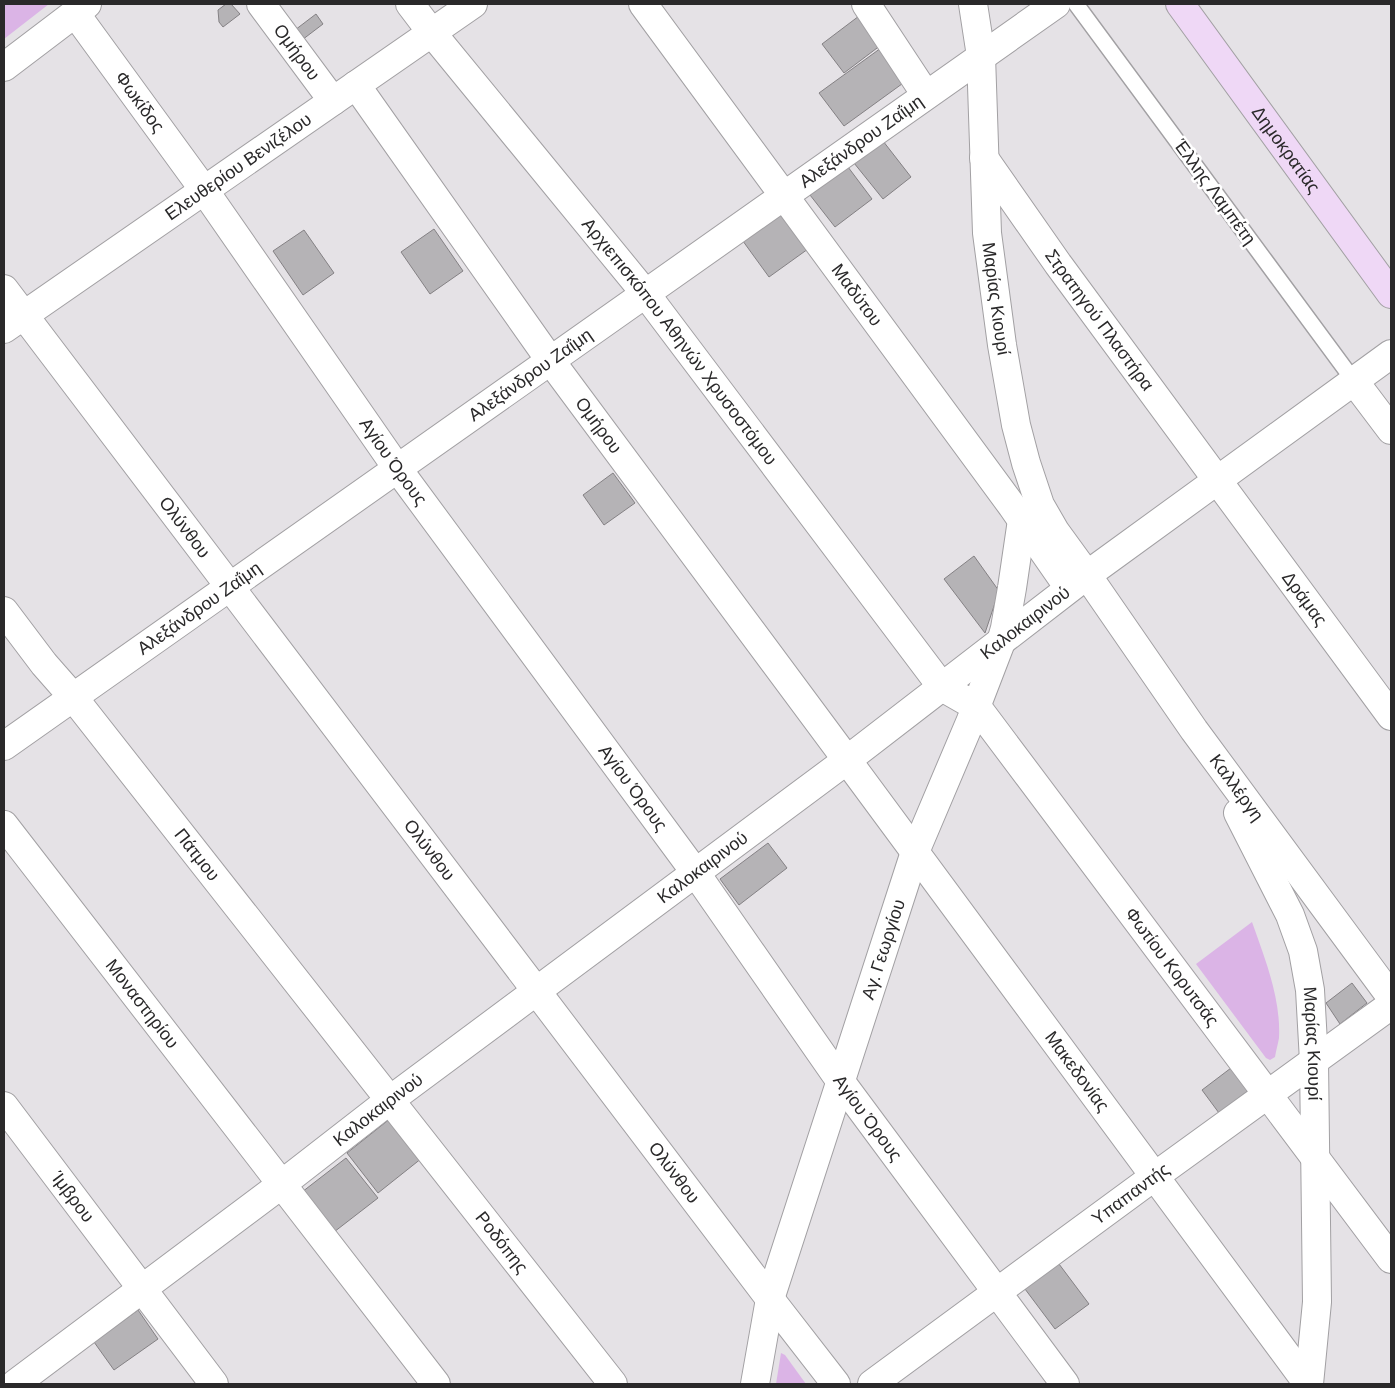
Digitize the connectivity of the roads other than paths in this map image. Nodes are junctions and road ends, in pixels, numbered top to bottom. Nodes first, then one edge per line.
1 (261, 4) edge
2 (410, 4) edge
3 (473, 4) edge
4 (643, 4) edge
5 (866, 4) edge
6 (973, 4) edge
7 (1056, 4) edge
8 (1076, 4) edge
9 (1180, 4) edge
10 (81, 8) edge
11 (432, 33) junction
12 (981, 56) junction
13 (4, 67) edge
14 (356, 85) junction
15 (926, 95) junction
16 (333, 101) junction
17 (984, 158) junction
18 (204, 190) junction
19 (783, 196) junction
20 (4, 289) edge
21 (645, 293) junction
22 (1391, 294) edge
23 (14, 322) edge
24 (1391, 354) edge
25 (550, 360) junction
26 (1354, 381) junction
27 (1391, 430) edge
28 (397, 468) junction
29 (1218, 481) junction
30 (1022, 520) junction
31 (1078, 581) junction
32 (229, 587) junction
33 (4, 611) edge
34 (1001, 642) junction
35 (942, 687) junction
36 (73, 697) junction
37 (977, 707) junction
38 (1391, 716) edge
39 (1194, 730) junction
40 (4, 746) edge
41 (847, 760) junction
42 (4, 825) edge
43 (915, 852) junction
44 (695, 872) junction
45 (537, 992) junction
46 (1391, 997) edge
47 (1391, 1005) edge
48 (1314, 1061) junction
49 (841, 1082) junction
50 (1267, 1094) junction
51 (390, 1100) junction
52 (4, 1106) edge
53 (1315, 1158) junction
54 (1155, 1176) junction
55 (282, 1184) junction
56 (1391, 1259) edge
57 (141, 1288) junction
58 (996, 1293) junction
59 (770, 1299) junction
60 (4, 1376) edge
61 (10, 1384) edge
62 (15, 1384) edge
63 (214, 1384) edge
64 (436, 1384) edge
65 (613, 1384) edge
66 (755, 1384) edge
67 (836, 1384) edge
68 (872, 1384) edge
69 (1065, 1384) edge
70 (1308, 1384) edge

1 - 16 street, Ομήρου
2 - 11 street, Αρχιεπισκόπου Αθηνών Χρυσοστόμου
3 - 11 street, Ελευθερίου Βενιζέλου
4 - 19 street, Μαδύτου
5 - 15 street
6 - 12 street, Μαρίας Κιουρί
7 - 12 street, Αλεξάνδρου Ζαΐμη
8 - 26 lane, Έλλης Λαμπέτη
9 - 22 main road, Δημοκρατίας
10 - 13 street
10 - 18 street, Φωκίδος
11 - 14 street, Ελευθερίου Βενιζέλου
11 - 21 street, Αρχιεπισκόπου Αθηνών Χρυσοστόμου
12 - 15 street, Αλεξάνδρου Ζαΐμη
12 - 17 street, Μαρίας Κιουρί
14 - 16 street, Ελευθερίου Βενιζέλου
14 - 25 street, Ομήρου
15 - 19 street, Αλεξάνδρου Ζαΐμη
16 - 18 street, Ελευθερίου Βενιζέλου
17 - 29 street, Στρατηγού Πλαστήρα
17 - 31 street, Μαρίας Κιουρί
18 - 23 street, Ελευθερίου Βενιζέλου
18 - 28 street, Αγίου Όρους
19 - 21 street, Αλεξάνδρου Ζαΐμη
19 - 30 street, Μαδύτου
20 - 23 street, Ολύνθου
21 - 25 street, Αλεξάνδρου Ζαΐμη
21 - 35 street, Αρχιεπισκόπου Αθηνών Χρυσοστόμου
23 - 32 street, Ολύνθου
24 - 26 street, Καλοκαιρινού
25 - 28 street, Αλεξάνδρου Ζαΐμη
25 - 41 street, Ομήρου
26 - 27 street
26 - 29 street, Καλοκαιρινού
28 - 32 street, Αλεξάνδρου Ζαΐμη
28 - 44 street, Αγίου Όρους
29 - 31 street, Καλοκαιρινού
29 - 38 street, Δράμας
30 - 31 street, Μαδύτου
30 - 34 street, Αγ. Γεωργίου
31 - 34 street, Καλοκαιρινού
31 - 39 street, Καλλέργη
32 - 36 street, Αλεξάνδρου Ζαΐμη
32 - 45 street, Ολύνθου
33 - 36 street, Πάτμου
34 - 35 street, Καλοκαιρινού
34 - 37 street, Αγ. Γεωργίου
35 - 37 street, Φωτίου Κορυτσάς
35 - 41 street, Καλοκαιρινού
36 - 40 street, Αλεξάνδρου Ζαΐμη
36 - 51 street, Πάτμου
37 - 43 street, Αγ. Γεωργίου
37 - 50 street, Φωτίου Κορυτσάς
39 - 46 street, Καλλέργη
39 - 48 street, Μαρίας Κιουρί
41 - 43 street, Μακεδονίας
41 - 44 street, Καλοκαιρινού
42 - 55 street, Μοναστηρίου
43 - 49 street, Αγ. Γεωργίου
43 - 54 street, Μακεδονίας
44 - 45 street, Καλοκαιρινού
44 - 49 street, Αγίου Όρους
45 - 51 street, Καλοκαιρινού
45 - 59 street, Ολύνθου
47 - 48 street, Υπαπαντής
48 - 50 street, Υπαπαντής
48 - 53 street, Μαρίας Κιουρί
49 - 58 street, Αγίου Όρους
49 - 59 street, Αγ. Γεωργίου
50 - 53 street, Φωτίου Κορυτσάς
50 - 54 street, Υπαπαντής
51 - 55 street, Καλοκαιρινού
51 - 65 street, Ροδόπης
52 - 57 street, Ίμβρου
53 - 56 street, Φωτίου Κορυτσάς
53 - 70 street, Μαρίας Κιουρί
54 - 58 street, Υπαπαντής
54 - 70 street, Μακεδονίας
55 - 57 street, Καλοκαιρινού
55 - 64 street, Μοναστηρίου
57 - 62 street, Καλοκαιρινού
57 - 63 street, Ίμβρου
58 - 68 street, Υπαπαντής
58 - 69 street, Αγίου Όρους
59 - 66 street, Αγ. Γεωργίου
59 - 67 street, Ολύνθου
60 - 61 street

